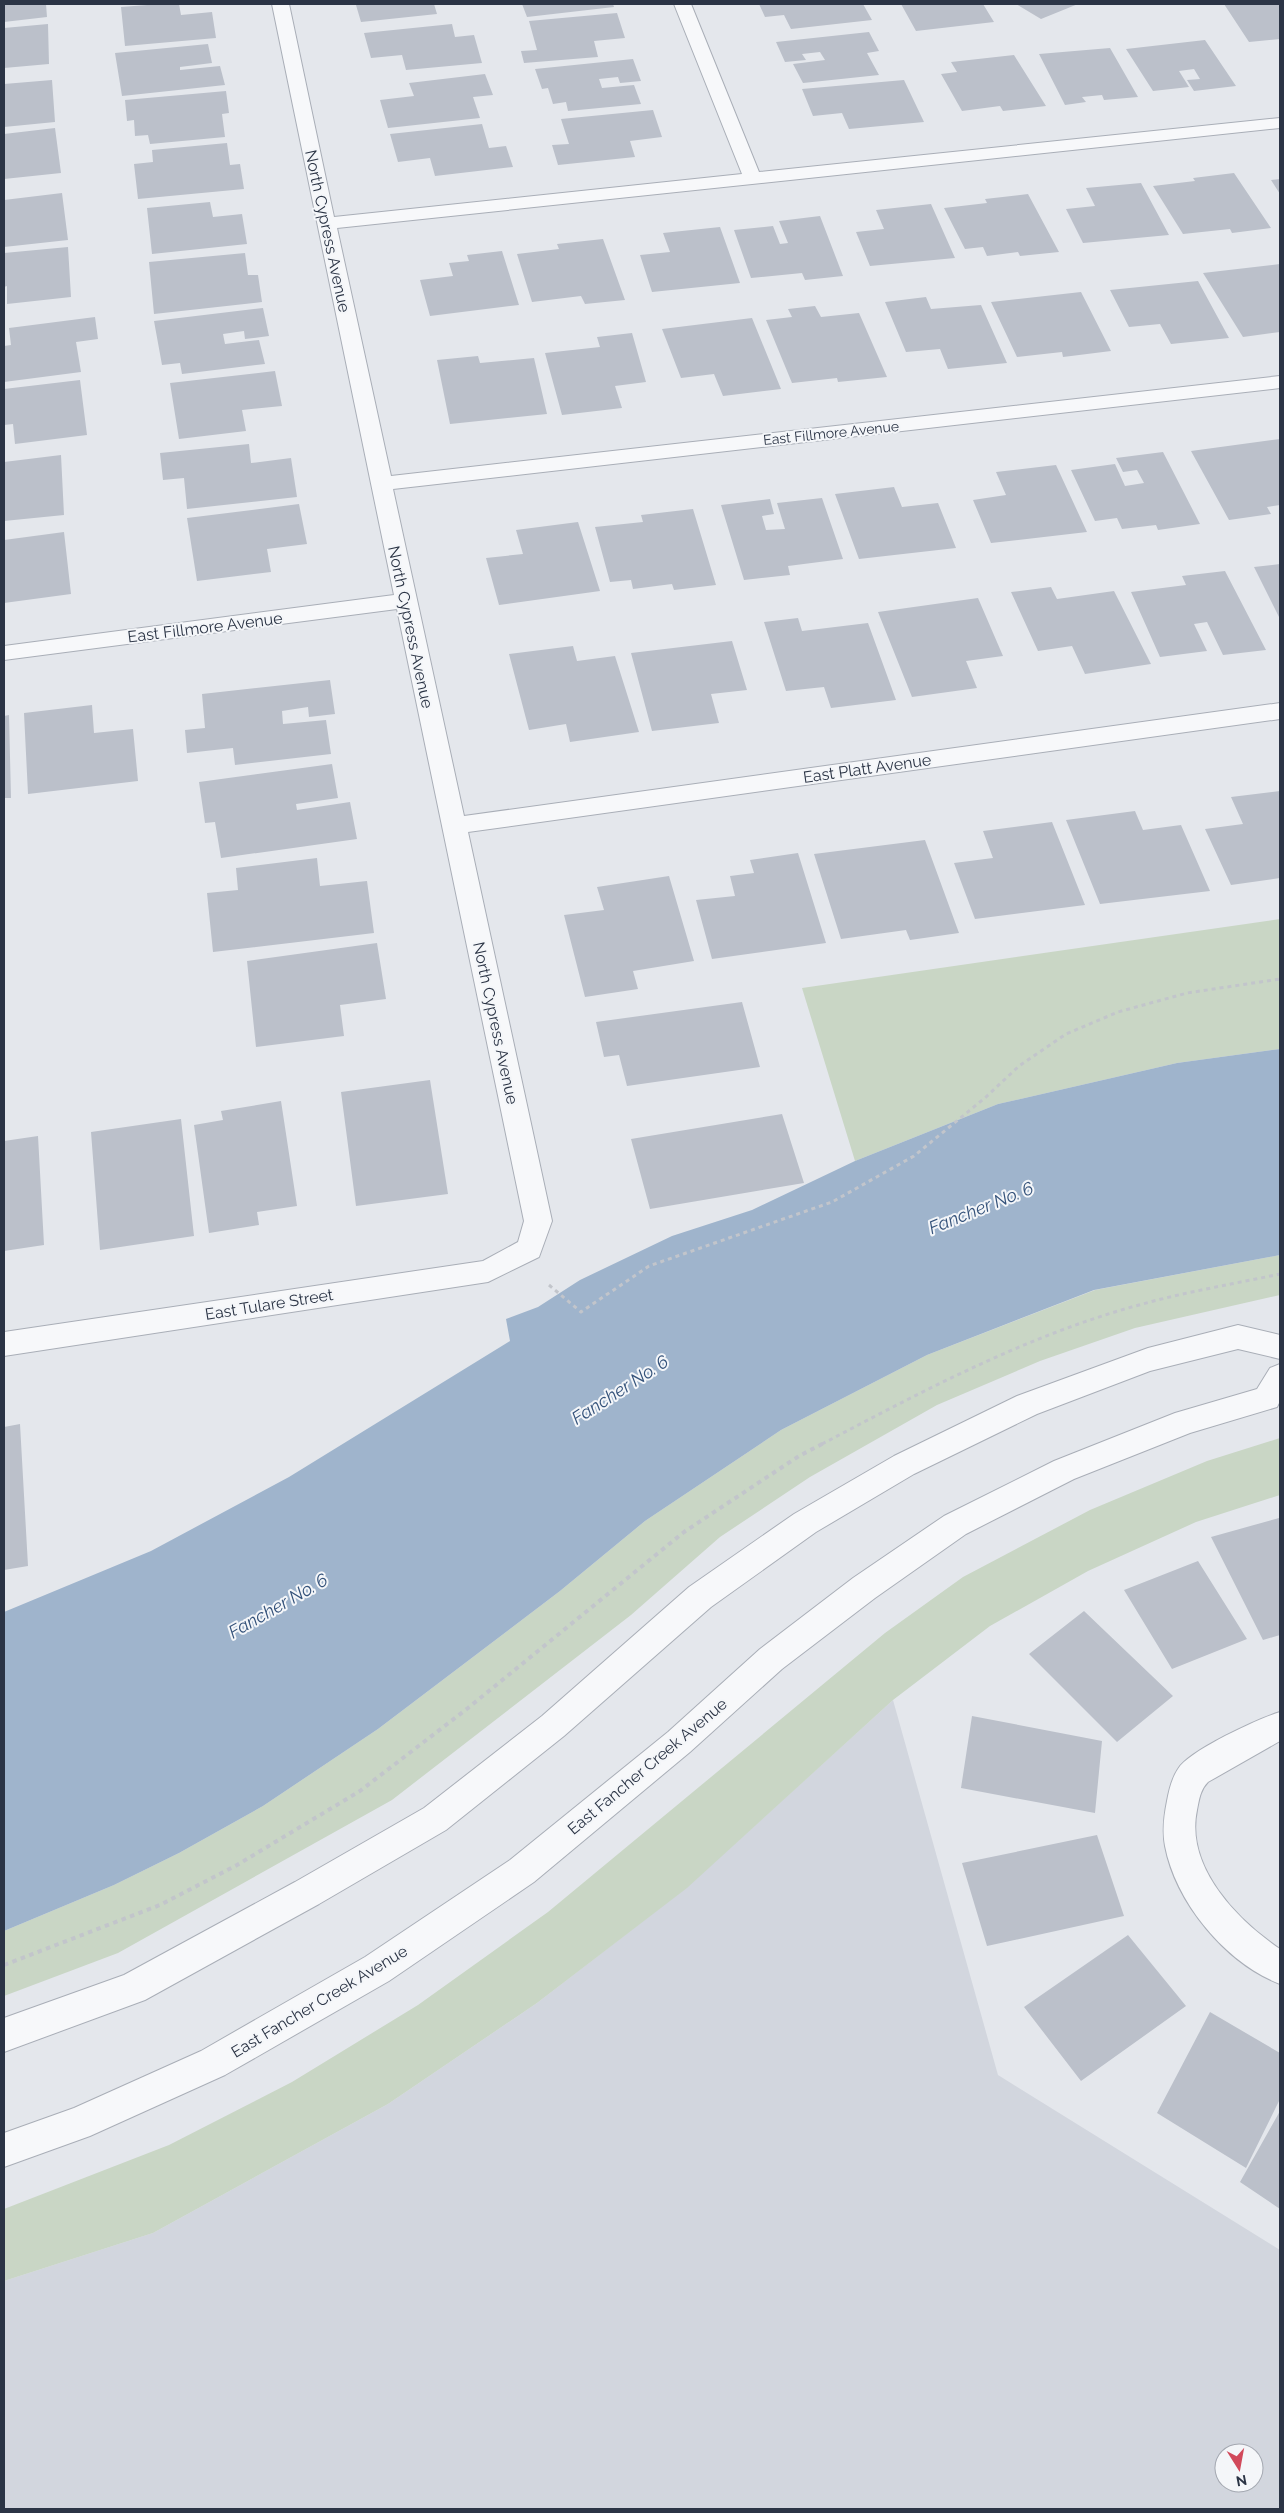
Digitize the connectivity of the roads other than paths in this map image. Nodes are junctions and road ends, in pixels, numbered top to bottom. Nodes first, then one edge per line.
1 (280, 4) edge
2 (682, 4) edge
3 (1280, 123) edge
4 (752, 177) junction
5 (327, 223) junction
6 (1280, 382) edge
7 (381, 484) junction
8 (405, 601) junction
9 (4, 653) edge
10 (1280, 711) edge
11 (453, 826) junction
12 (529, 1249) joint
13 (4, 1344) edge
14 (1280, 1347) edge
15 (1280, 1376) edge
16 (1280, 1726) edge
17 (1280, 1968) edge
18 (4, 2035) edge
19 (4, 2150) edge

1 - 5 street, North Cypress Avenue
2 - 4 street
3 - 4 street
4 - 5 street
5 - 7 street, North Cypress Avenue
6 - 7 street, East Fillmore Avenue
7 - 8 street, North Cypress Avenue
8 - 9 street, East Fillmore Avenue
8 - 11 street, North Cypress Avenue
10 - 11 street, East Platt Avenue
11 - 12 street, North Cypress Avenue
12 - 13 street, East Tulare Street
14 - 18 street
15 - 19 street, East Fancher Creek Avenue
16 - 17 street

